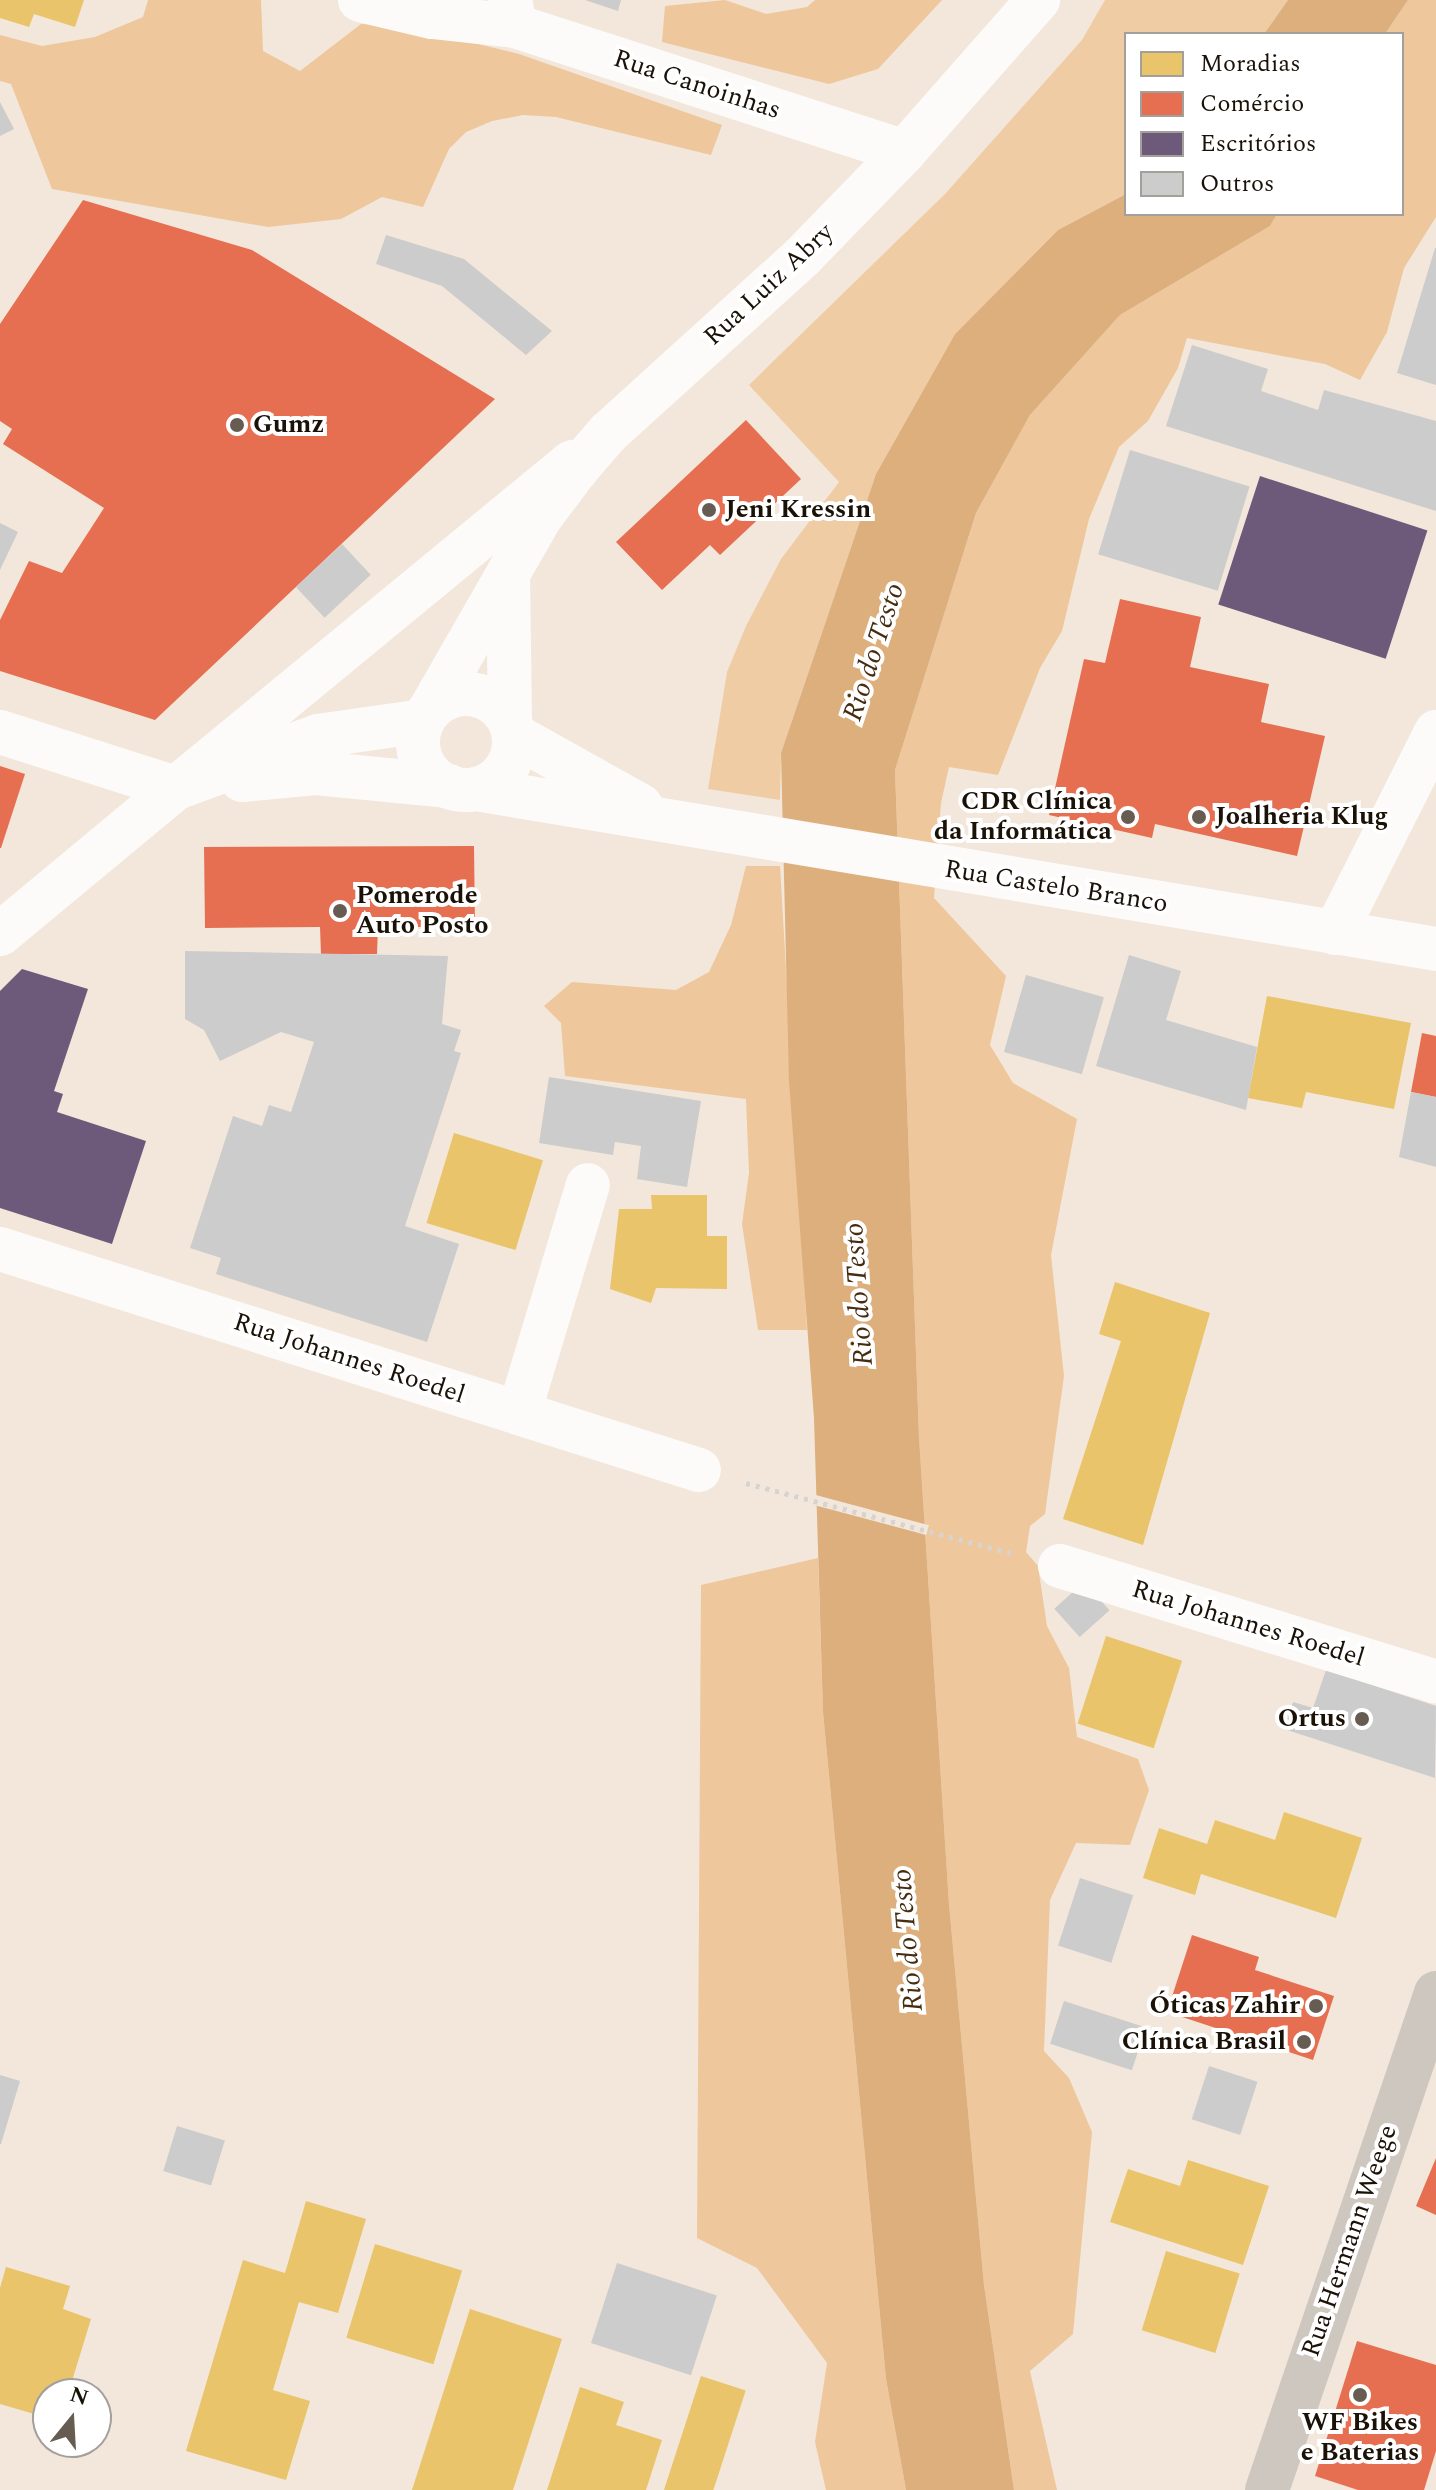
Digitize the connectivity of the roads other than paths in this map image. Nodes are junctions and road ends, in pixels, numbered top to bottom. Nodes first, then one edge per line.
1 (360, 0) edge
2 (1038, 0) edge
3 (513, 13) edge
4 (904, 152) junction
5 (608, 433) junction
6 (507, 575) junction
7 (427, 716) junction
8 (512, 729) junction
9 (0, 732) edge
10 (1436, 732) edge
11 (463, 787) junction
12 (176, 788) junction
13 (675, 824) junction
14 (1335, 933) junction
15 (0, 934) edge
16 (1436, 949) edge
17 (588, 1185) dead end
18 (0, 1249) edge
19 (519, 1413) junction
20 (699, 1470) road end
21 (1060, 1566) road end
22 (1436, 1682) edge
23 (1434, 2005) edge
24 (1267, 2490) edge

1 - 3 street, Rua Canoinhas
2 - 4 street, Rua Luiz Abry
3 - 4 street, Rua Canoinhas
4 - 5 street, Rua Luiz Abry
5 - 6 street, Rua Luiz Abry
5 - 12 street
6 - 7 street, Rua Luiz Abry
6 - 8 street
7 - 8 street
7 - 11 street
7 - 12 street
8 - 11 street
8 - 13 street, Rua Castelo Branco
9 - 12 street
10 - 14 street
11 - 12 street
11 - 13 street, Rua Castelo Branco
12 - 15 street
13 - 14 street, Rua Castelo Branco
14 - 16 street, Rua Castelo Branco
17 - 19 street
18 - 19 street, Rua Johannes Roedel
19 - 20 street, Rua Johannes Roedel
21 - 22 street, Rua Johannes Roedel
23 - 24 main road, Rua Hermann Weege

